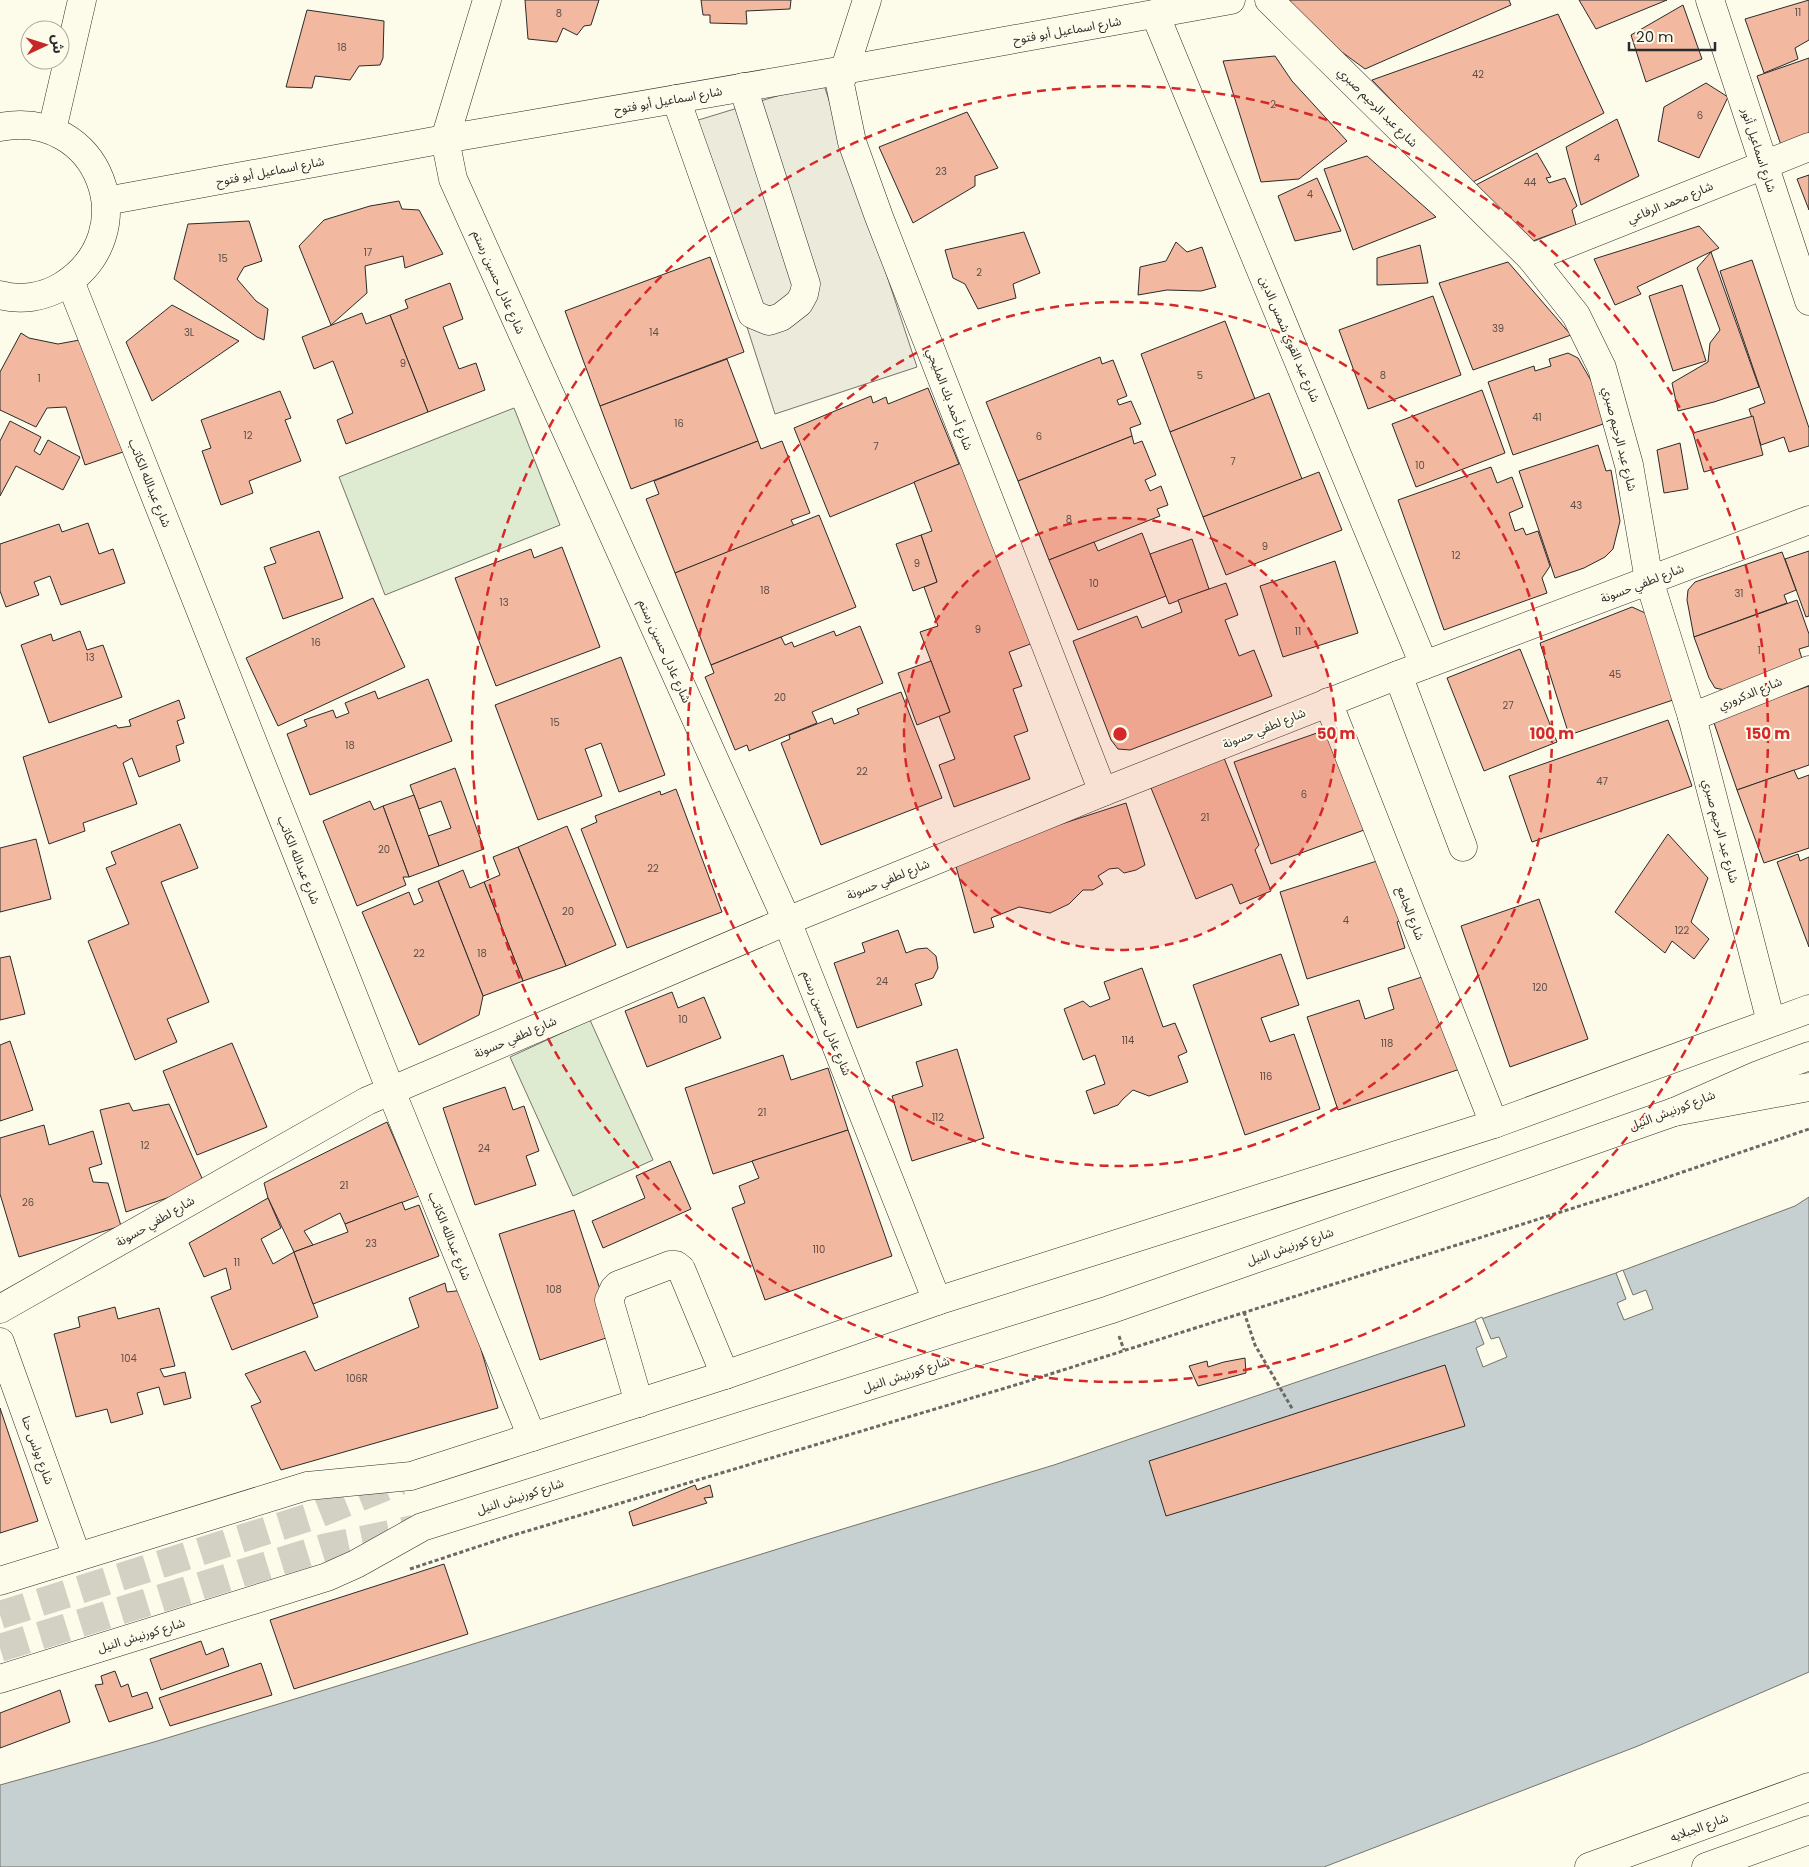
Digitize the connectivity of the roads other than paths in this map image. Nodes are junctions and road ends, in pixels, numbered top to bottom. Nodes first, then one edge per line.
1 (82, 0) edge
2 (487, 0) edge
3 (867, 0) edge
4 (1231, 0) edge
5 (1269, 0) edge
6 (1710, 0) edge
7 (1155, 14) junction
8 (844, 70) junction
9 (743, 87) junction
10 (676, 99) junction
11 (0, 127) edge
12 (52, 130) junction
13 (445, 139) junction
14 (1809, 147) edge
15 (1764, 164) junction
16 (106, 202) junction
17 (1531, 258) junction
18 (70, 281) junction
19 (0, 295) edge
20 (1809, 301) edge
21 (1809, 520) edge
22 (1649, 580) junction
23 (1424, 665) junction
24 (1809, 670) edge
25 (1398, 675) junction
26 (1328, 702) junction
27 (1692, 717) junction
28 (1103, 792) junction
29 (1463, 846) dead end
30 (787, 920) junction
31 (1809, 1009) edge
32 (1771, 1022) junction
33 (1809, 1056) edge
34 (1809, 1087) edge
35 (391, 1091) junction
36 (1674, 1112) junction
37 (1494, 1124) junction
38 (937, 1301) junction
39 (0, 1309) edge
40 (0, 1342) edge
41 (725, 1374) junction
42 (639, 1403) junction
43 (532, 1437) junction
44 (77, 1557) junction
45 (0, 1581) edge
46 (0, 1679) edge
47 (1809, 1787) edge
48 (1809, 1830) edge
49 (1589, 1867) edge
50 (1706, 1867) edge

1 - 12 main road
2 - 13 main road, شارع عادل حسين رستم
3 - 8 main road, شارع أحمد بك المليجي
4 - 7 main road, شارع اسماعيل أبو فتوح
5 - 17 main road, شارع عبد الرحيم صبري
6 - 15 main road, شارع اسماعيل أنور
7 - 8 main road, شارع اسماعيل أبو فتوح
7 - 23 main road, شارع عبد القوي شمس الدين
8 - 9 main road, شارع اسماعيل أبو فتوح
8 - 28 main road, شارع أحمد بك المليجي
9 - 10 main road, شارع اسماعيل أبو فتوح
9 - 10 main road
10 - 13 main road, شارع اسماعيل أبو فتوح
11 - 12 main road
12 - 16 main road
13 - 16 main road, شارع اسماعيل أبو فتوح
13 - 30 main road, شارع عادل حسين رستم
14 - 15 main road, شارع محمد الرفاعي
15 - 17 main road, شارع محمد الرفاعي
15 - 20 main road, شارع اسماعيل أنور
16 - 18 main road
17 - 22 main road, شارع عبد الرحيم صبري
18 - 19 main road
18 - 35 main road, شارع عبدالله الكاتب
21 - 22 main road, شارع لطفي حسونة
22 - 23 main road, شارع لطفي حسونة
22 - 27 main road, شارع عبد الرحيم صبري
23 - 25 main road, شارع لطفي حسونة
24 - 27 main road, شارع الدكروري
25 - 26 main road, شارع لطفي حسونة
25 - 29 main road
26 - 28 main road, شارع لطفي حسونة
26 - 37 main road, شارع الجامع
27 - 32 main road, شارع عبد الرحيم صبري
28 - 30 main road, شارع لطفي حسونة
30 - 35 main road, شارع لطفي حسونة
30 - 38 main road, شارع عادل حسين رستم
31 - 32 main road
32 - 37 main road
33 - 36 main road, شارع كورنيش النيل
34 - 36 main road
35 - 39 main road, شارع لطفي حسونة
35 - 43 main road, شارع عبدالله الكاتب
36 - 46 main road, شارع كورنيش النيل
37 - 38 main road
38 - 41 main road
40 - 44 main road, شارع بولس حنا
41 - 42 main road
41 - 42 main road
42 - 43 main road
43 - 44 main road
44 - 45 main road
47 - 49 main road, شارع الجبلايه
48 - 50 main road

